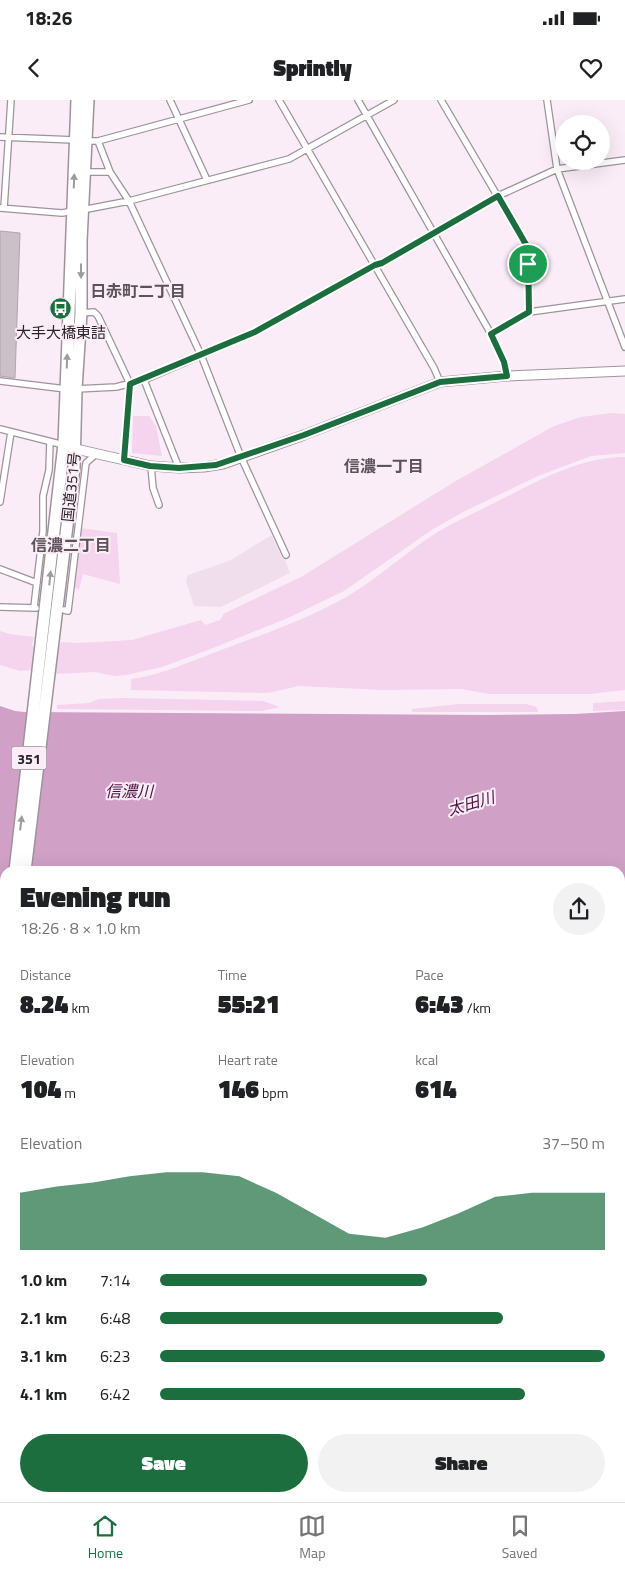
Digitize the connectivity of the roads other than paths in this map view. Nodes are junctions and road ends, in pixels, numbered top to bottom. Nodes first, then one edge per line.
1 (11, 100) edge
2 (77, 100) edge
3 (88, 100) edge
4 (170, 100) edge
5 (249, 100) edge
6 (279, 100) edge
7 (358, 100) edge
8 (394, 100) edge
9 (441, 100) edge
10 (547, 100) edge
11 (366, 115) junction
12 (180, 120) junction
13 (0, 137) edge
14 (8, 137) junction
15 (80, 140) junction
16 (98, 141) junction
17 (307, 148) junction
18 (555, 155) edge
19 (625, 160) edge
20 (610, 162) edge
21 (555, 170) edge
22 (557, 170) edge
23 (84, 172) junction
24 (110, 172) junction
25 (207, 180) junction
26 (498, 196) junction
27 (129, 200) junction
28 (2, 208) edge
29 (78, 211) junction
30 (434, 233) junction
31 (375, 265) junction
32 (625, 299) edge
33 (607, 301) junction
34 (81, 312) junction
35 (529, 312) junction
36 (491, 334) junction
37 (625, 347) edge
38 (201, 355) junction
39 (625, 371) edge
40 (507, 376) junction
41 (144, 380) junction
42 (0, 381) edge
43 (440, 382) junction
44 (130, 384) junction
45 (71, 389) junction
46 (0, 429) edge
47 (11, 432) junction
48 (50, 442) junction
49 (64, 444) junction
50 (76, 449) junction
51 (96, 454) junction
52 (241, 457) junction
53 (124, 460) junction
54 (150, 466) junction
55 (179, 468) junction
56 (0, 502) edge
57 (159, 505) dead end
58 (286, 555) dead end
59 (0, 569) edge
60 (37, 583) junction
61 (0, 607) edge
62 (64, 610) dead end
63 (47, 645) junction
64 (16, 866) edge
65 (25, 866) edge

1 - 14 street
2 - 15 highway, 国道351号 / 351
3 - 15 highway, 国道351号 / 351
4 - 12 street
5 - 12 street
6 - 17 street
7 - 11 street
8 - 11 street
9 - 26 street
10 - 18 street
11 - 17 street
11 - 30 street
12 - 16 street
12 - 25 street
13 - 14 street
14 - 15 street
14 - 28 street
15 - 16 street
15 - 23 highway, 国道351号 / 351
29 -> 15 highway, 国道351号 / 351
16 - 24 street
17 - 25 street
17 - 31 street
19 - 20 street
21 - 26 street
22 - 33 street
23 - 24 street
23 - 29 highway, 国道351号 / 351
24 - 27 street
25 - 27 street
26 - 30 street
26 - 35 street
27 - 29 street
27 - 38 street
28 - 29 street
29 -> 34 highway, 国道351号 / 351
45 -> 29 highway, 国道351号 / 351
30 - 31 street
30 - 36 street
31 - 38 street
31 - 43 street
32 - 33 street
33 - 35 street
33 - 37 street
34 - 44 street
34 - 45 highway, 国道351号 / 351
35 - 36 street
36 - 40 street
38 - 41 street
38 - 52 street
39 - 40 street
40 - 43 street
41 - 44 street
41 - 55 street
42 - 45 street
43 - 52 street
44 - 45 street
44 - 53 street
45 - 49 highway, 国道351号 / 351
45 - 50 highway, 国道351号 / 351
46 - 47 street
47 - 48 street
47 - 56 street
48 - 49 street
48 - 60 street
49 - 50 street
63 -> 49 highway, 国道351号 / 351
50 - 51 street
50 - 63 highway, 国道351号 / 351
51 - 53 street
51 - 62 street
52 - 55 street
52 - 58 street
53 - 54 street
54 - 55 street
54 - 57 street
59 - 60 street
60 - 61 street
64 -> 63 highway, 国道351号 / 351
63 - 65 highway, 国道351号 / 351

